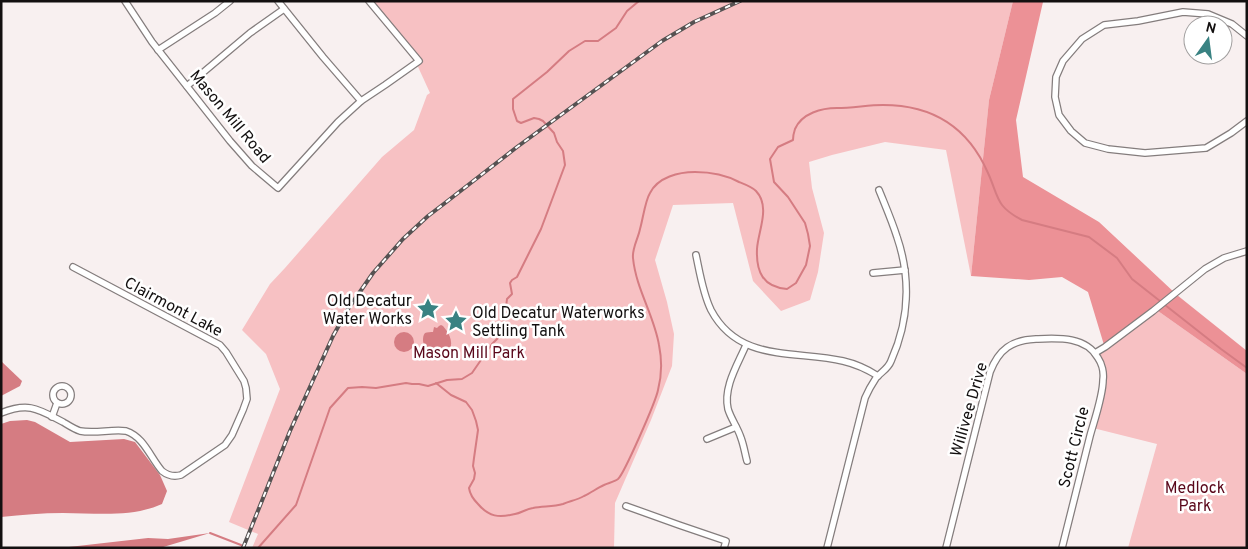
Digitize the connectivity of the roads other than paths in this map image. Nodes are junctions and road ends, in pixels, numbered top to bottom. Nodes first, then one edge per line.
1 (125, 1) edge
2 (230, 1) edge
3 (278, 1) edge
4 (369, 1) edge
5 (284, 9) junction
6 (1247, 36) edge
7 (158, 50) junction
8 (187, 86) junction
9 (361, 100) junction
10 (1247, 122) edge
11 (879, 190) dead end
12 (1247, 251) edge
13 (696, 256) dead end
14 (73, 266) dead end
15 (905, 270) junction
16 (872, 273) dead end
17 (746, 345) junction
18 (1095, 353) junction
19 (878, 376) junction
20 (57, 403) dead end
21 (1, 412) edge
22 (52, 416) junction
23 (736, 427) junction
24 (706, 439) dead end
25 (747, 461) dead end
26 (626, 506) dead end
27 (724, 548) edge
28 (827, 548) edge
29 (946, 548) edge
30 (1062, 548) edge

1 - 7 street, Mason Mill Road
2 - 7 street
3 - 5 street
4 - 9 street, Mason Mill Road
5 - 8 street
5 - 9 street
6 - 10 street
7 - 8 street, Mason Mill Road
8 - 9 street, Mason Mill Road
11 - 15 street
12 - 18 street
13 - 17 street
14 - 22 street, Clairmont Lake
15 - 16 street
15 - 19 street
17 - 19 street
17 - 23 street
18 - 29 street, Willivee Drive
18 - 30 street, Scott Circle
19 - 28 street
20 - 22 street
21 - 22 street, Clairmont Lake
23 - 24 street
23 - 25 street
26 - 27 street

